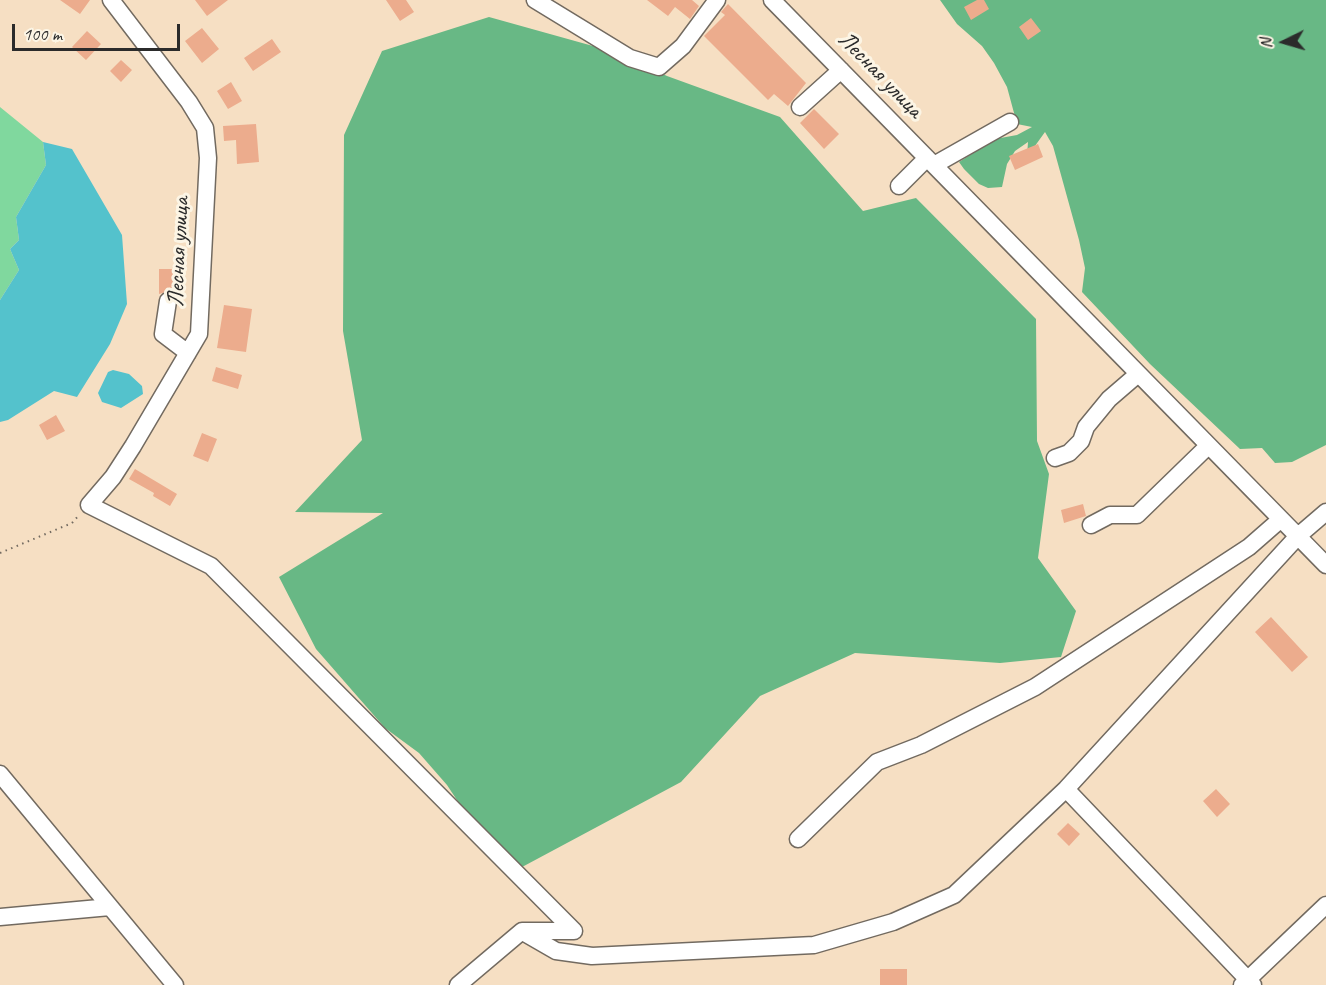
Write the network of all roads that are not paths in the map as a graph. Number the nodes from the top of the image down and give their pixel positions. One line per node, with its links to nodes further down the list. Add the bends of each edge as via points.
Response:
1 (111, 0): 11 (street, Лесная улица, via 205,128 208,158 199,334)
2 (535, 0): 3 (street, via 630,58 658,67 683,46)
3 (717, 0)
4 (772, 0): 5 (street, Лесная улица)
5 (841, 70): 6 (street); 8 (street, Лесная улица)
6 (800, 107)
7 (1010, 122): 8 (street)
8 (931, 162): 9 (street); 12 (street, Лесная улица)
9 (899, 186)
10 (168, 302): 11 (street, via 163,334)
11 (188, 353): 26 (street, Лесная улица, via 118,469 88,505 211,566 574,931)
12 (1138, 374): 13 (street, Лесная улица); 14 (street, via 1109,399 1086,427 1081,441 1069,453)
13 (1208, 446): 16 (street, Лесная улица); 17 (street, via 1137,515 1110,515)
14 (1055, 458)
15 (1326, 512): 18 (street)
16 (1281, 519): 18 (street, Лесная улица); 22 (street, via 1249,547 1035,687 921,745 877,762)
17 (1091, 525)
18 (1298, 536): 19 (street, Лесная улица); 21 (street)
19 (1326, 565)
20 (0, 774): 24 (street)
21 (1066, 789): 26 (street, via 954,895 893,922 814,945 592,956 556,951); 27 (street)
22 (798, 839)
23 (1326, 905): 27 (street)
24 (110, 906): 25 (street); 28 (street)
25 (0, 917)
26 (522, 932): 29 (street)
27 (1248, 983)
28 (175, 985)
29 (458, 985)

